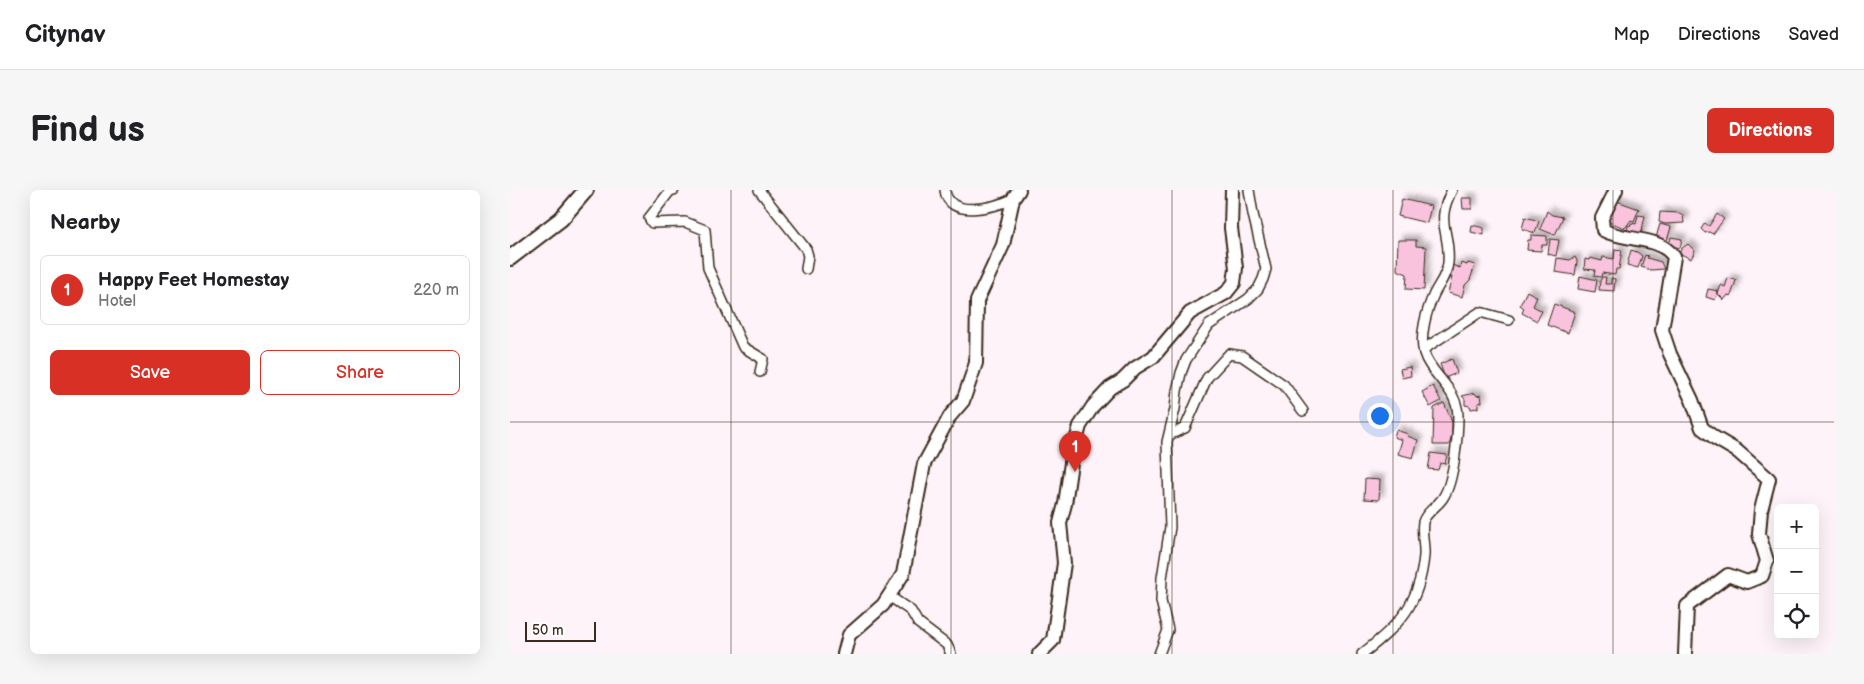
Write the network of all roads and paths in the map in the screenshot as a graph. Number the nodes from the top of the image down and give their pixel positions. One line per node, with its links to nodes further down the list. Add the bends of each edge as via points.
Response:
1 (586, 190): 10 (main road, via 561,219)
2 (674, 190): 14 (street, via 649,218 652,223 685,222 705,230 708,268 743,347 763,359)
3 (759, 190): 11 (street, via 806,249)
4 (945, 190): 9 (street, via 948,202 965,208 994,206)
5 (1232, 190): 18 (street, via 1230,228 1236,268 1234,284 1190,313 1153,357 1110,388 1080,426 1060,523 1064,564)
6 (1249, 190): 16 (street, via 1266,269 1263,279 1248,299 1209,326 1186,360)
7 (1452, 190): 13 (street, via 1442,216 1448,263 1425,318)
8 (1616, 190): 25 (street, via 1602,218 1603,230 1611,235 1668,248 1674,257 1662,330 1702,428 1737,451 1769,479 1759,534 1767,561 1762,576 1747,582 1728,575 1686,606)
9 (1016, 194): 17 (street, via 1003,245 977,301 976,363 963,400 950,416 924,464 903,574)
10 (510, 258)
11 (806, 269)
12 (1509, 320): 13 (street, via 1480,312)
13 (1424, 349): 24 (street, via 1453,398 1458,413 1450,482 1444,496 1425,516 1422,571 1414,600 1394,628)
14 (760, 372)
15 (1303, 410): 16 (street, via 1284,385 1242,356 1229,354 1207,378 1185,428)
16 (1169, 435): 23 (street, via 1170,527 1161,601 1168,630)
17 (889, 596): 19 (street, via 849,636); 20 (street, via 911,610 918,623 948,646)
18 (1053, 640): 21 (street); 22 (street)
19 (844, 654)
20 (951, 654)
21 (1039, 654)
22 (1050, 654)
23 (1159, 654)
24 (1362, 654)
25 (1685, 654)

